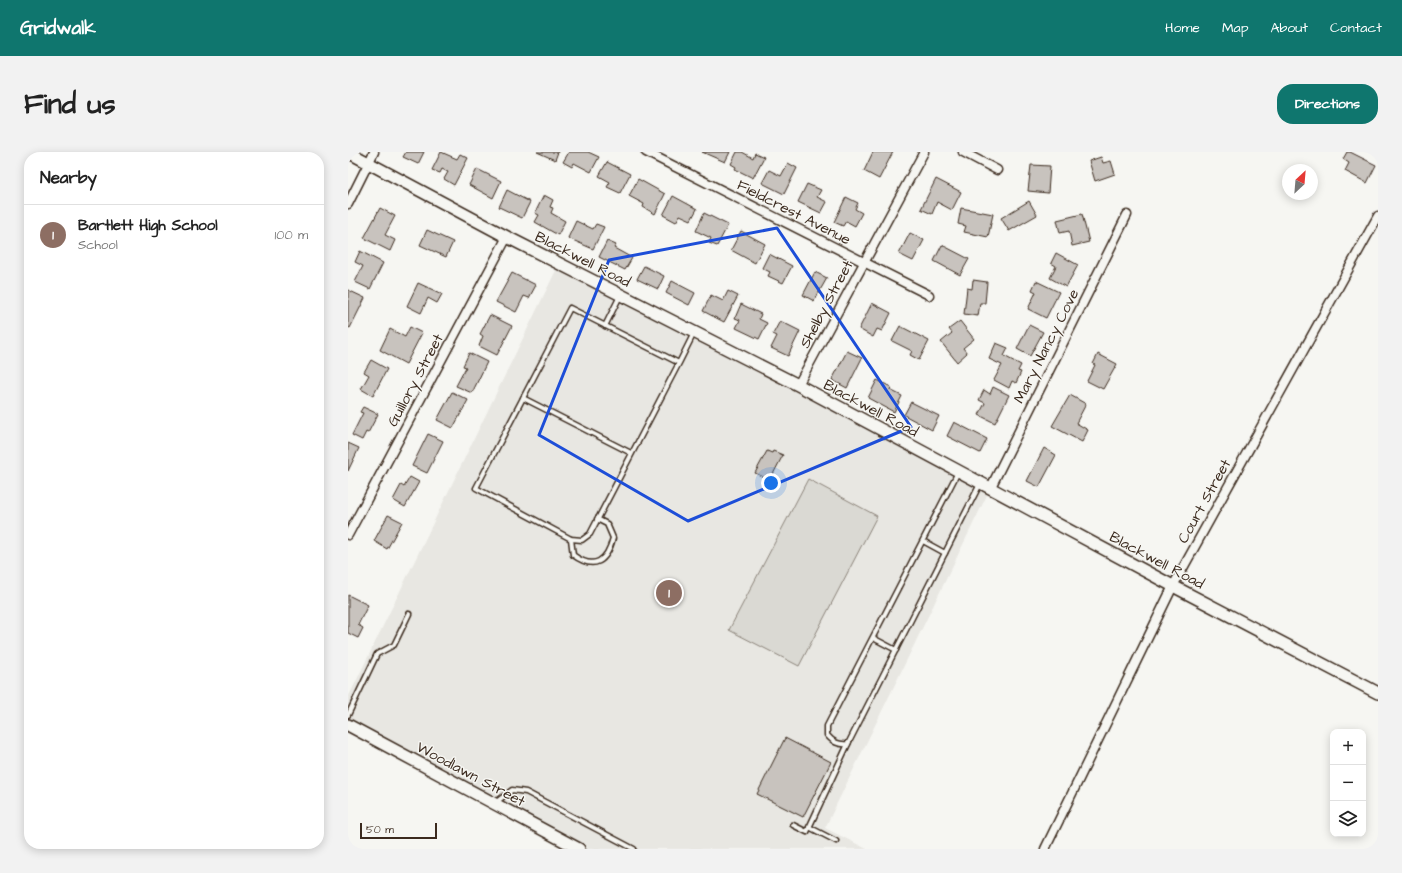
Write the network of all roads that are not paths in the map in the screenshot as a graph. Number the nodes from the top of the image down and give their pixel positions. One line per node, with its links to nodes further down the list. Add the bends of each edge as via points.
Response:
1 (348, 152): 6 (street, Blackwell Road)
2 (374, 152): 6 (street)
3 (646, 152): 12 (street, Fieldcrest Avenue)
4 (924, 152): 12 (street, Shelby Street)
5 (963, 152): 7 (street)
6 (368, 163): 8 (street); 11 (street, Blackwell Road)
7 (997, 170)
8 (348, 204)
9 (1127, 215): 23 (street, Mary Nancy Cove)
10 (1378, 216): 29 (street, Court Street)
11 (507, 237): 14 (street, Blackwell Road); 25 (street, Guillory Street)
12 (864, 263): 13 (street, Fieldcrest Avenue); 18 (street, Shelby Street)
13 (929, 295)
14 (621, 296): 15 (lane); 16 (street, Blackwell Road)
15 (605, 326): 17 (lane); 19 (lane, via 570,308)
16 (695, 333): 17 (lane); 18 (street, Blackwell Road)
17 (679, 363): 20 (lane)
18 (798, 386): 21 (street, Blackwell Road)
19 (523, 398): 20 (lane); 26 (lane, via 476,488)
20 (631, 453): 24 (lane)
21 (958, 472): 22 (street, Blackwell Road); 27 (lane)
22 (980, 484): 23 (street, Blackwell Road); 28 (lane)
23 (990, 489): 29 (street, Blackwell Road)
24 (597, 519): 26 (lane, via 590,534 582,540); 26 (lane, via 607,524 613,538 609,552 603,559 592,563 582,562 573,555)
25 (348, 535)
26 (571, 539)
27 (923, 541): 28 (lane); 31 (lane)
28 (945, 553): 32 (lane)
29 (1173, 586): 33 (street, Blackwell Road); 44 (street, Court Street)
30 (409, 614): 34 (lane, via 394,645 377,654)
31 (873, 638): 32 (lane); 36 (lane, via 827,726 827,735 832,741 840,745)
32 (896, 650): 36 (lane)
33 (1378, 693)
34 (348, 715)
35 (348, 725): 37 (street, Woodlawn Street)
36 (848, 744): 39 (lane)
37 (495, 803): 41 (street, Woodlawn Street); 43 (lane, via 512,790 526,792)
38 (793, 826): 39 (lane, via 806,832)
39 (809, 827): 40 (lane)
40 (836, 841)
41 (562, 845): 42 (street, Woodlawn Street)
42 (579, 849)
43 (634, 849)
44 (1045, 849)

